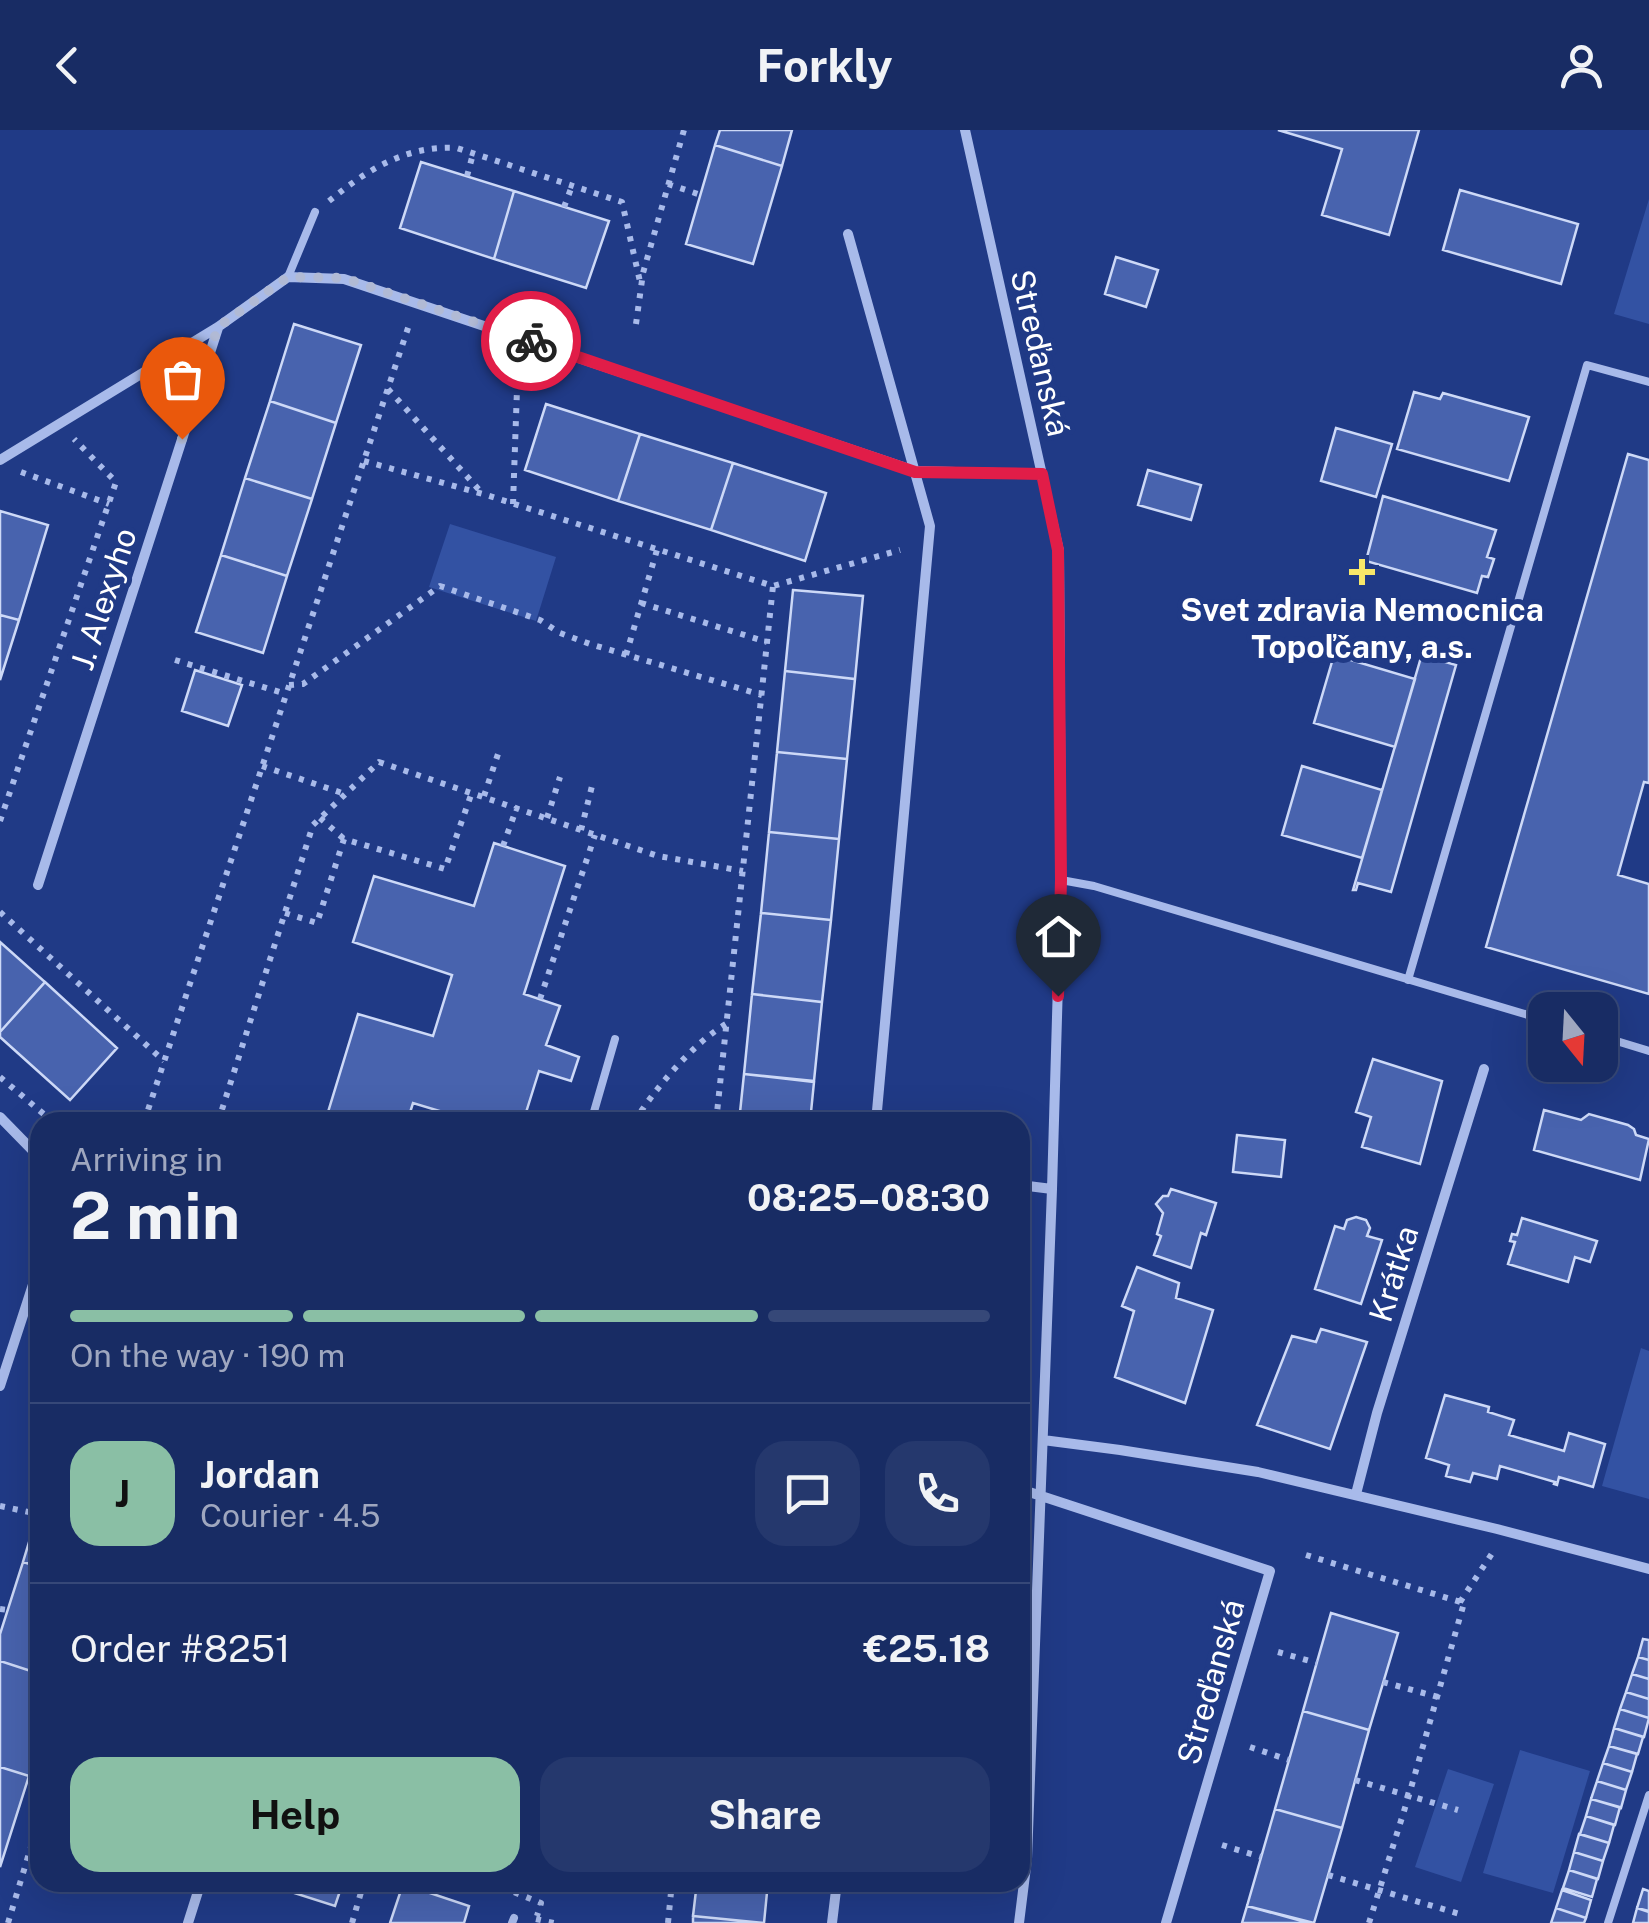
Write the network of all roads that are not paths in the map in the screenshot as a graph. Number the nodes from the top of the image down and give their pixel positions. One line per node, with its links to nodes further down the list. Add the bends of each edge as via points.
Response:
1 (965, 130): 9 (street, Streďanská)
2 (316, 212): 4 (lane)
3 (848, 234): 8 (street)
4 (288, 277): 5 (street); 8 (street, via 344,278)
5 (218, 327): 7 (street); 11 (street, J. Alexyho)
6 (1649, 382): 12 (lane, via 1587,364)
7 (0, 460)
8 (915, 472): 9 (street); 19 (street, via 930,526)
9 (1042, 474): 10 (street, Streďanská, via 1058,550)
10 (1061, 880): 12 (lane); 23 (street, Streďanská)
11 (38, 885)
12 (1408, 980): 13 (lane)
13 (1528, 1015)
14 (615, 1039): 18 (lane)
15 (1618, 1042): 16 (lane)
16 (1649, 1051)
17 (1484, 1070): 28 (street, Krátka)
18 (595, 1112)
19 (877, 1112)
20 (0, 1117): 21 (street)
21 (30, 1148)
22 (1030, 1186): 23 (street)
23 (1052, 1188): 26 (street, Streďanská)
24 (30, 1293): 25 (street)
25 (0, 1386)
26 (1043, 1440): 28 (street, via 1258,1472); 29 (street, Streďanská)
27 (1030, 1492): 29 (street)
28 (1356, 1494): 30 (street)
29 (1041, 1496): 31 (street, Streďanská); 39 (street, Streďanská, via 1270,1571)
30 (1649, 1569)
31 (1030, 1781)
32 (1649, 1794): 40 (lane)
33 (198, 1892): 36 (street)
34 (836, 1892): 37 (street)
35 (1023, 1892): 38 (street, Streďanská)
36 (188, 1923)
37 (832, 1923)
38 (1020, 1923)
39 (1166, 1923)
40 (1608, 1923)

